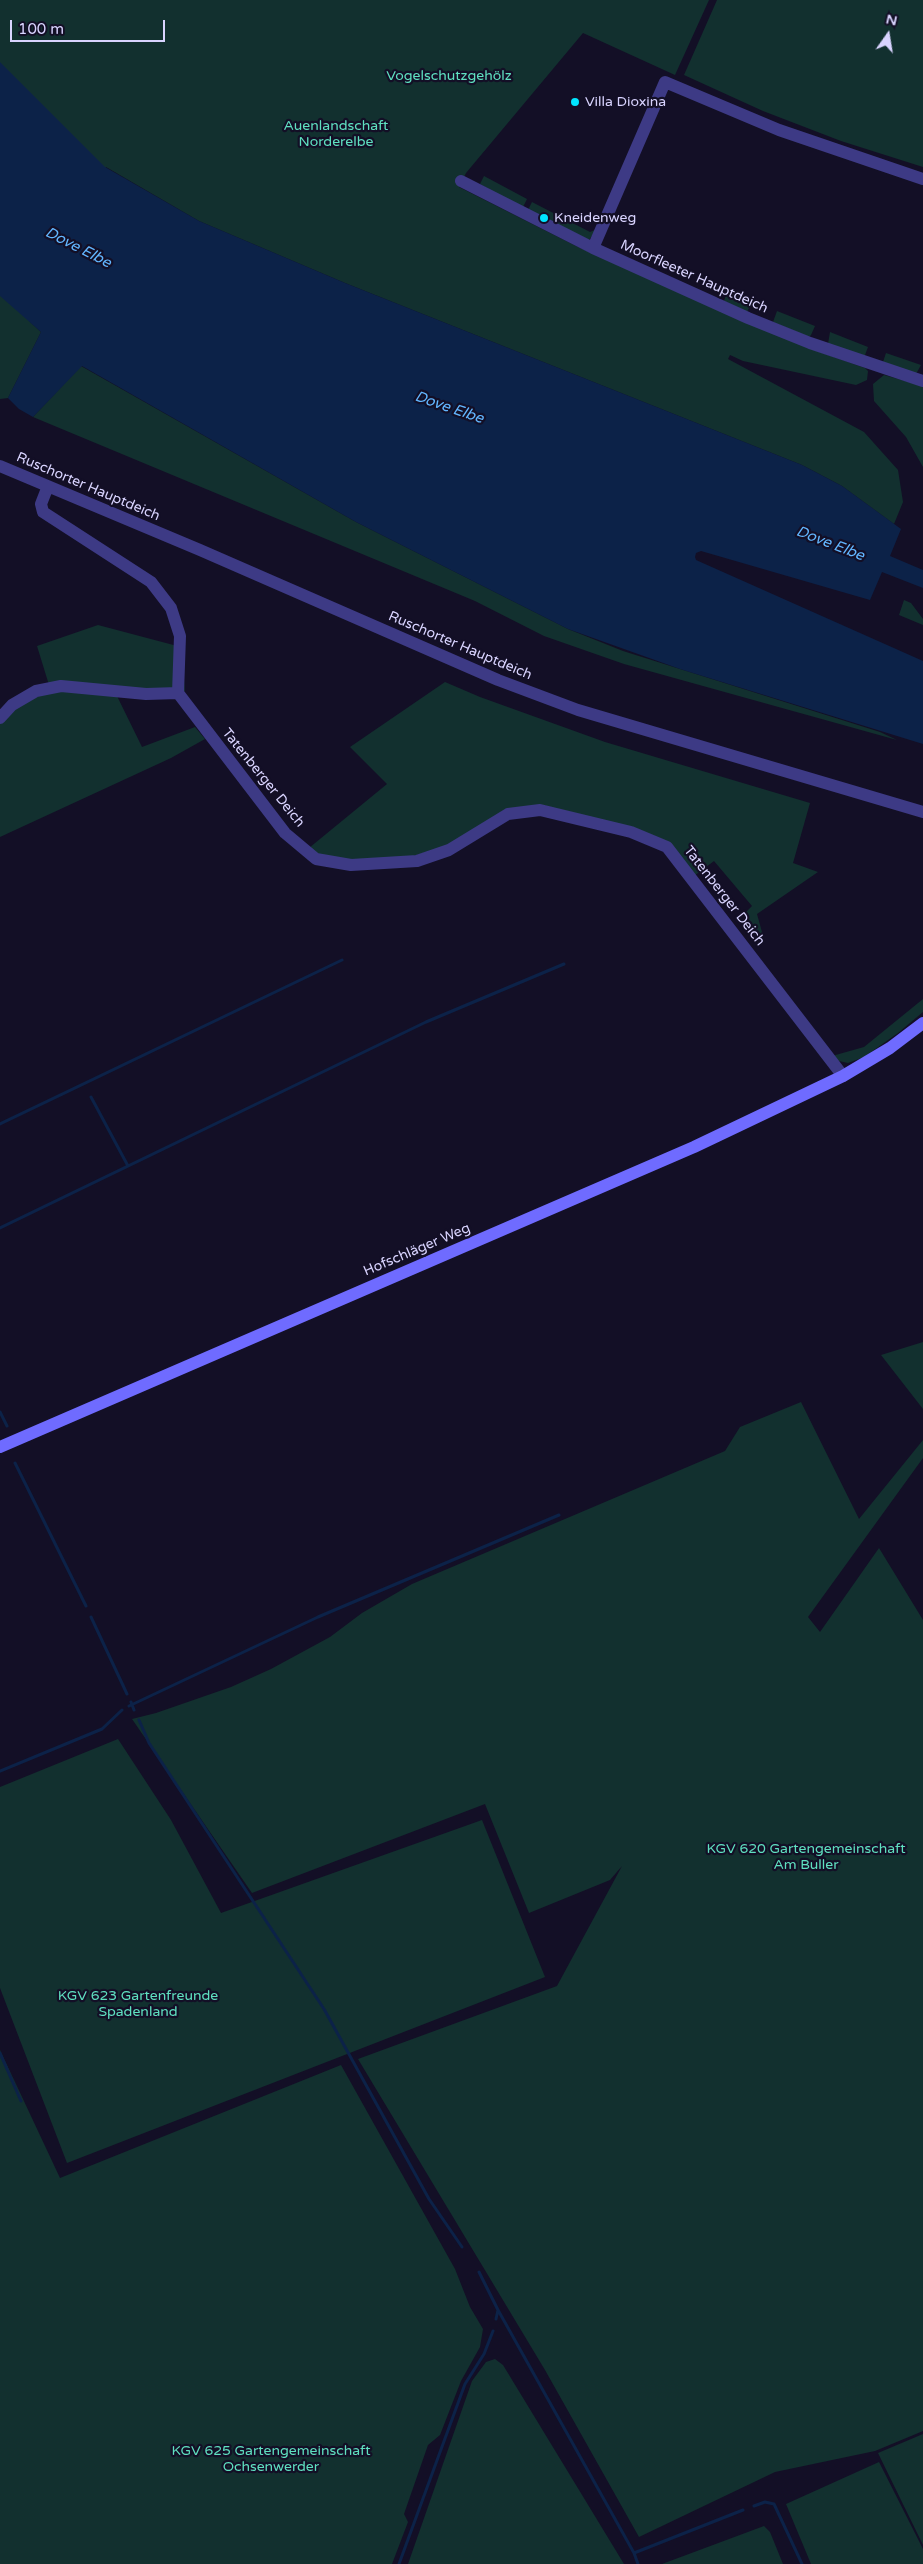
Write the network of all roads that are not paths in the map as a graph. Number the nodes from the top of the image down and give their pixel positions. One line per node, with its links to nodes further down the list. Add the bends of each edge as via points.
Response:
1 (923, 179): 3 (street, via 779,130 665,82)
2 (461, 182): 3 (street, Moorfleeter Hauptdeich)
3 (593, 248): 4 (street, Moorfleeter Hauptdeich, via 810,343)
4 (923, 381)
5 (0, 466): 6 (street, Ruschorter Hauptdeich)
6 (48, 486): 7 (street, via 41,504 43,512 151,582 171,608 180,636); 9 (street, Ruschorter Hauptdeich, via 498,680 578,710)
7 (178, 693): 8 (street, via 146,694 61,686 36,691 12,705); 12 (street, Tatenberger Deich, via 285,833 316,859 351,864 417,861 449,850 508,814 540,810 631,832 667,847)
8 (0, 718)
9 (923, 812)
10 (923, 1023): 11 (street, Hofschläger Weg)
11 (917, 1031): 12 (street, Hofschläger Weg)
12 (843, 1076): 13 (street, Hofschläger Weg, via 694,1147)
13 (0, 1447)

